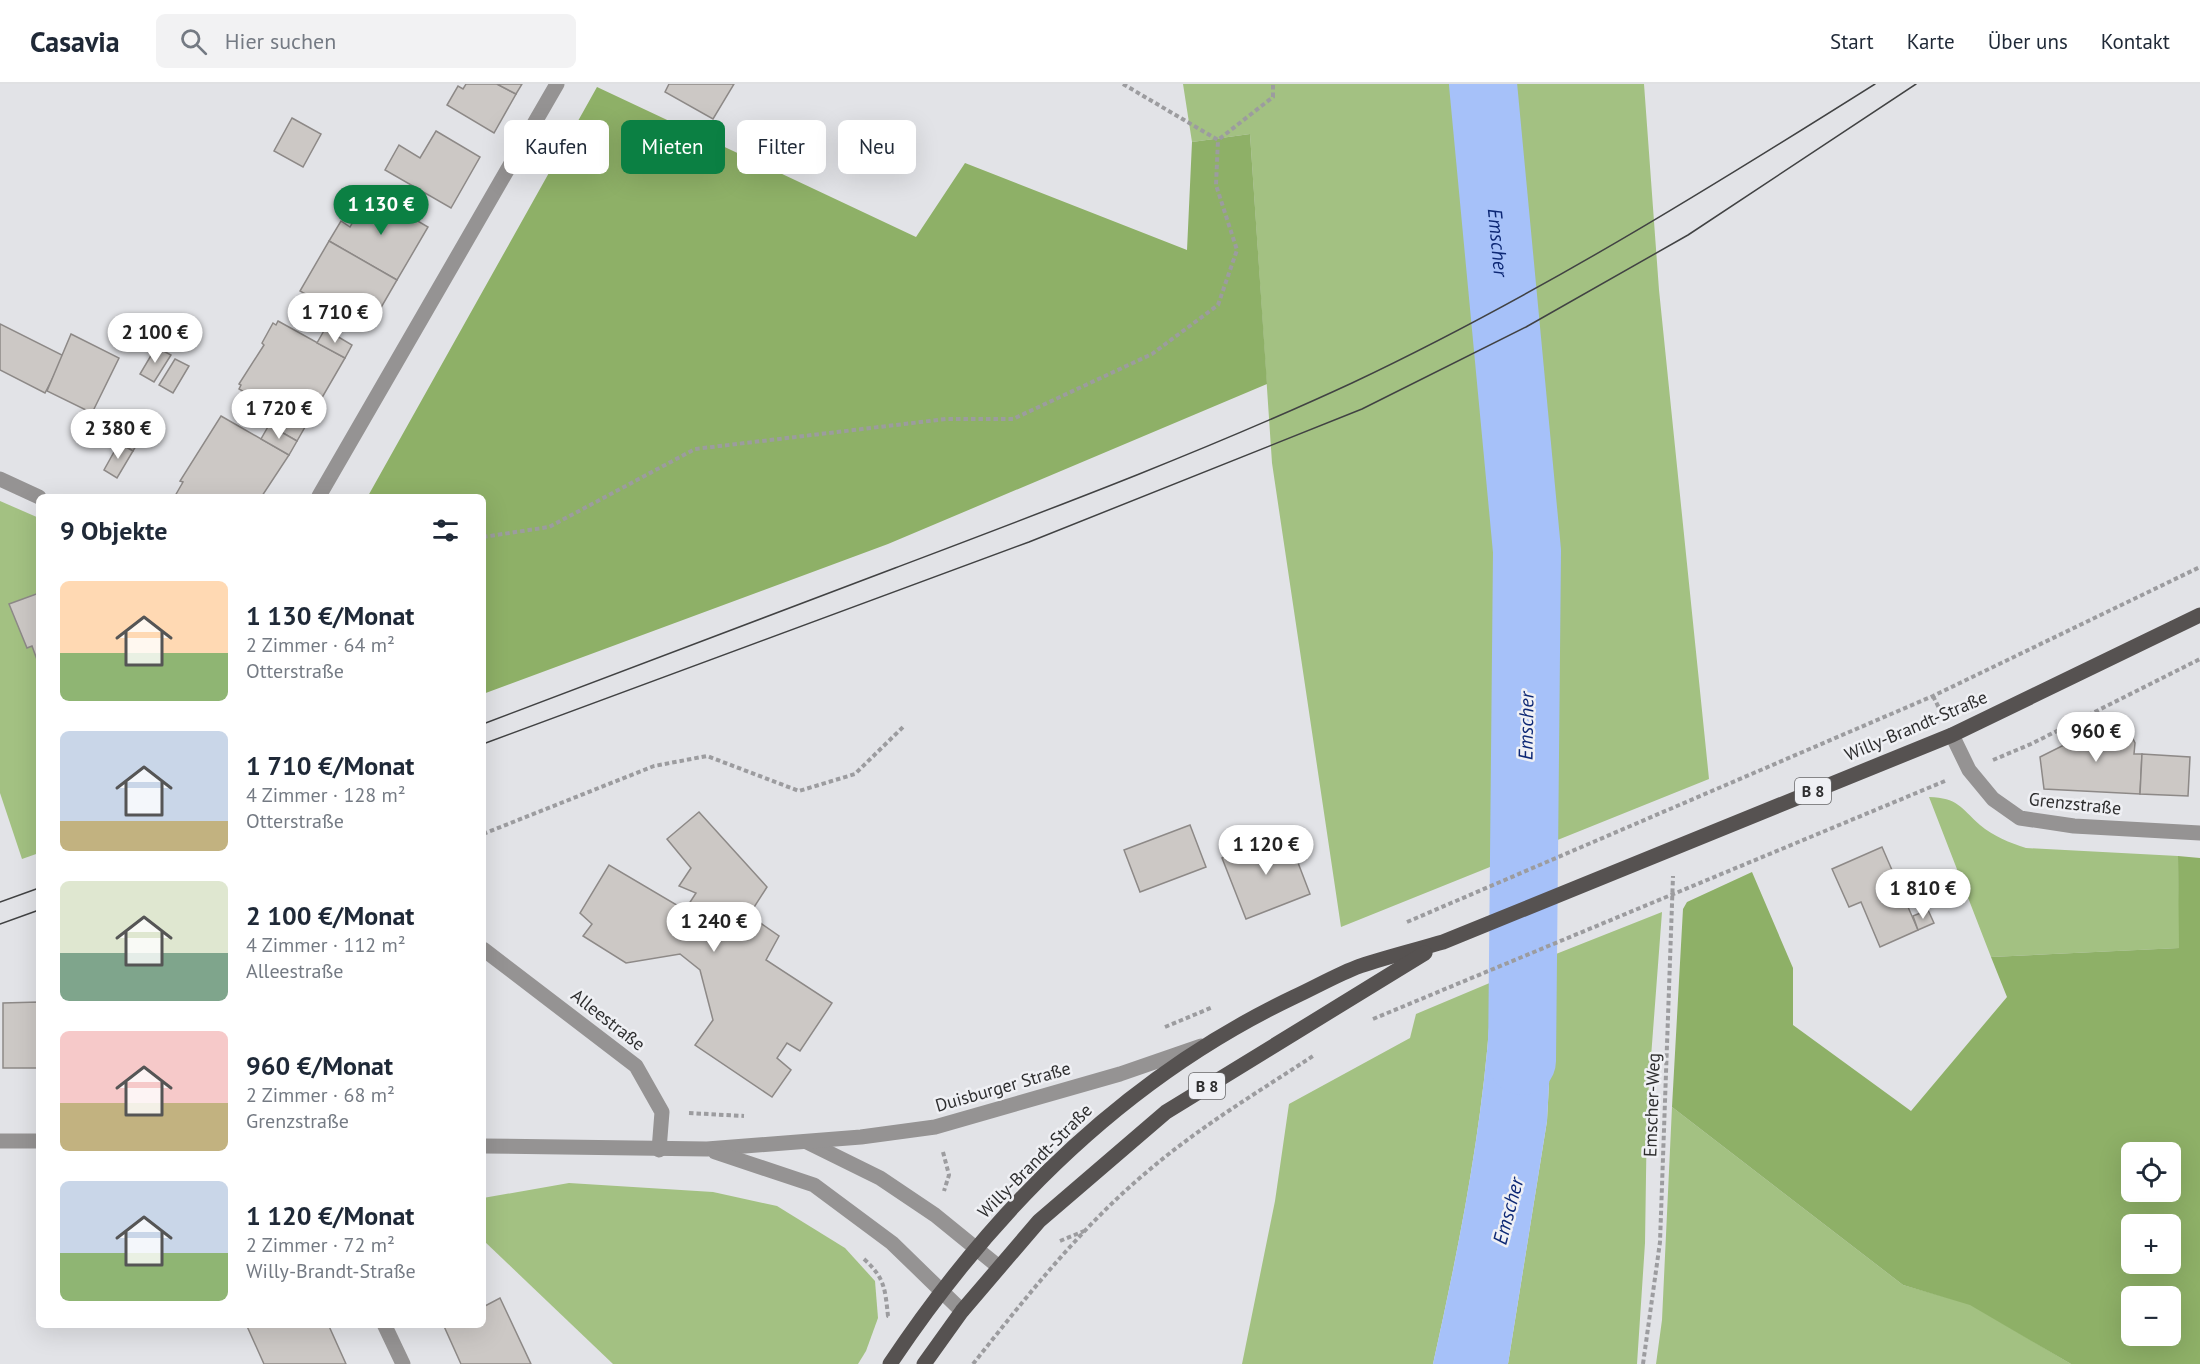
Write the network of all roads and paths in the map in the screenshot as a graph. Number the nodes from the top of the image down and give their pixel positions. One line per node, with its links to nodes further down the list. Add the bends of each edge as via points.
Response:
1 (557, 84): 6 (street)
2 (1123, 84): 4 (path)
3 (1273, 84): 4 (path, via 1273,97)
4 (1218, 140): 8 (path, via 1216,185 1236,250 1218,305 1152,354 1013,419 946,419 695,449 549,527)
5 (0, 479): 7 (street)
6 (320, 494)
7 (36, 496)
8 (486, 537)
9 (2200, 567): 19 (path, via 1933,696)
10 (2200, 615): 13 (main road, Willy-Brandt-Straße / B 8)
11 (2200, 659): 14 (path)
12 (904, 726): 16 (path, via 855,774 799,791 707,756 654,766)
13 (1952, 735): 14 (street, Grenzstraße); 17 (main road, Willy-Brandt-Straße / B 8)
14 (1969, 771): 15 (street, Grenzstraße, via 1993,800 2020,818 2074,826); 18 (path)
15 (2200, 832)
16 (486, 833)
17 (1674, 846): 18 (path, Emscher-Weg); 20 (main road, Willy-Brandt-Straße / B 8)
18 (1672, 895): 23 (path); 44 (path, Emscher-Weg, via 1660,1242)
19 (1398, 926)
20 (1443, 942): 25 (main road, Willy-Brandt-Straße / B 8, via 1358,967); 35 (main road, Willy-Brandt-Straße / B 8, via 1166,1112 1039,1221)
21 (486, 951): 32 (street, Alleestraße, via 636,1066 662,1112)
22 (1214, 1006): 24 (path)
23 (1368, 1022)
24 (1160, 1029)
25 (1203, 1045): 29 (street, Duisburger Straße, via 1120,1074 935,1127); 33 (main road, Willy-Brandt-Straße / B 8, via 1144,1086 1082,1137)
26 (1319, 1053): 43 (path, via 1148,1170 1087,1229)
27 (0, 1141): 28 (street)
28 (36, 1142)
29 (807, 1142): 31 (street, Duisburger Straße); 33 (street, via 880,1178)
30 (486, 1146): 32 (street, Duisburger Straße)
31 (707, 1149): 32 (street, Duisburger Straße); 37 (street, Duisburger Straße, via 814,1185 892,1243)
32 (659, 1150)
33 (976, 1249): 35 (street); 37 (main road, Willy-Brandt-Straße / B 8)
34 (862, 1257): 36 (path)
35 (999, 1267): 38 (main road, Willy-Brandt-Straße / B 8)
36 (880, 1273)
37 (939, 1292): 38 (street, Duisburger Straße); 41 (main road, Willy-Brandt-Straße / B 8)
38 (962, 1311): 42 (main road, Willy-Brandt-Straße / B 8)
39 (386, 1328): 40 (street)
40 (403, 1364)
41 (890, 1364)
42 (924, 1364)
43 (973, 1364)
44 (1643, 1364)

